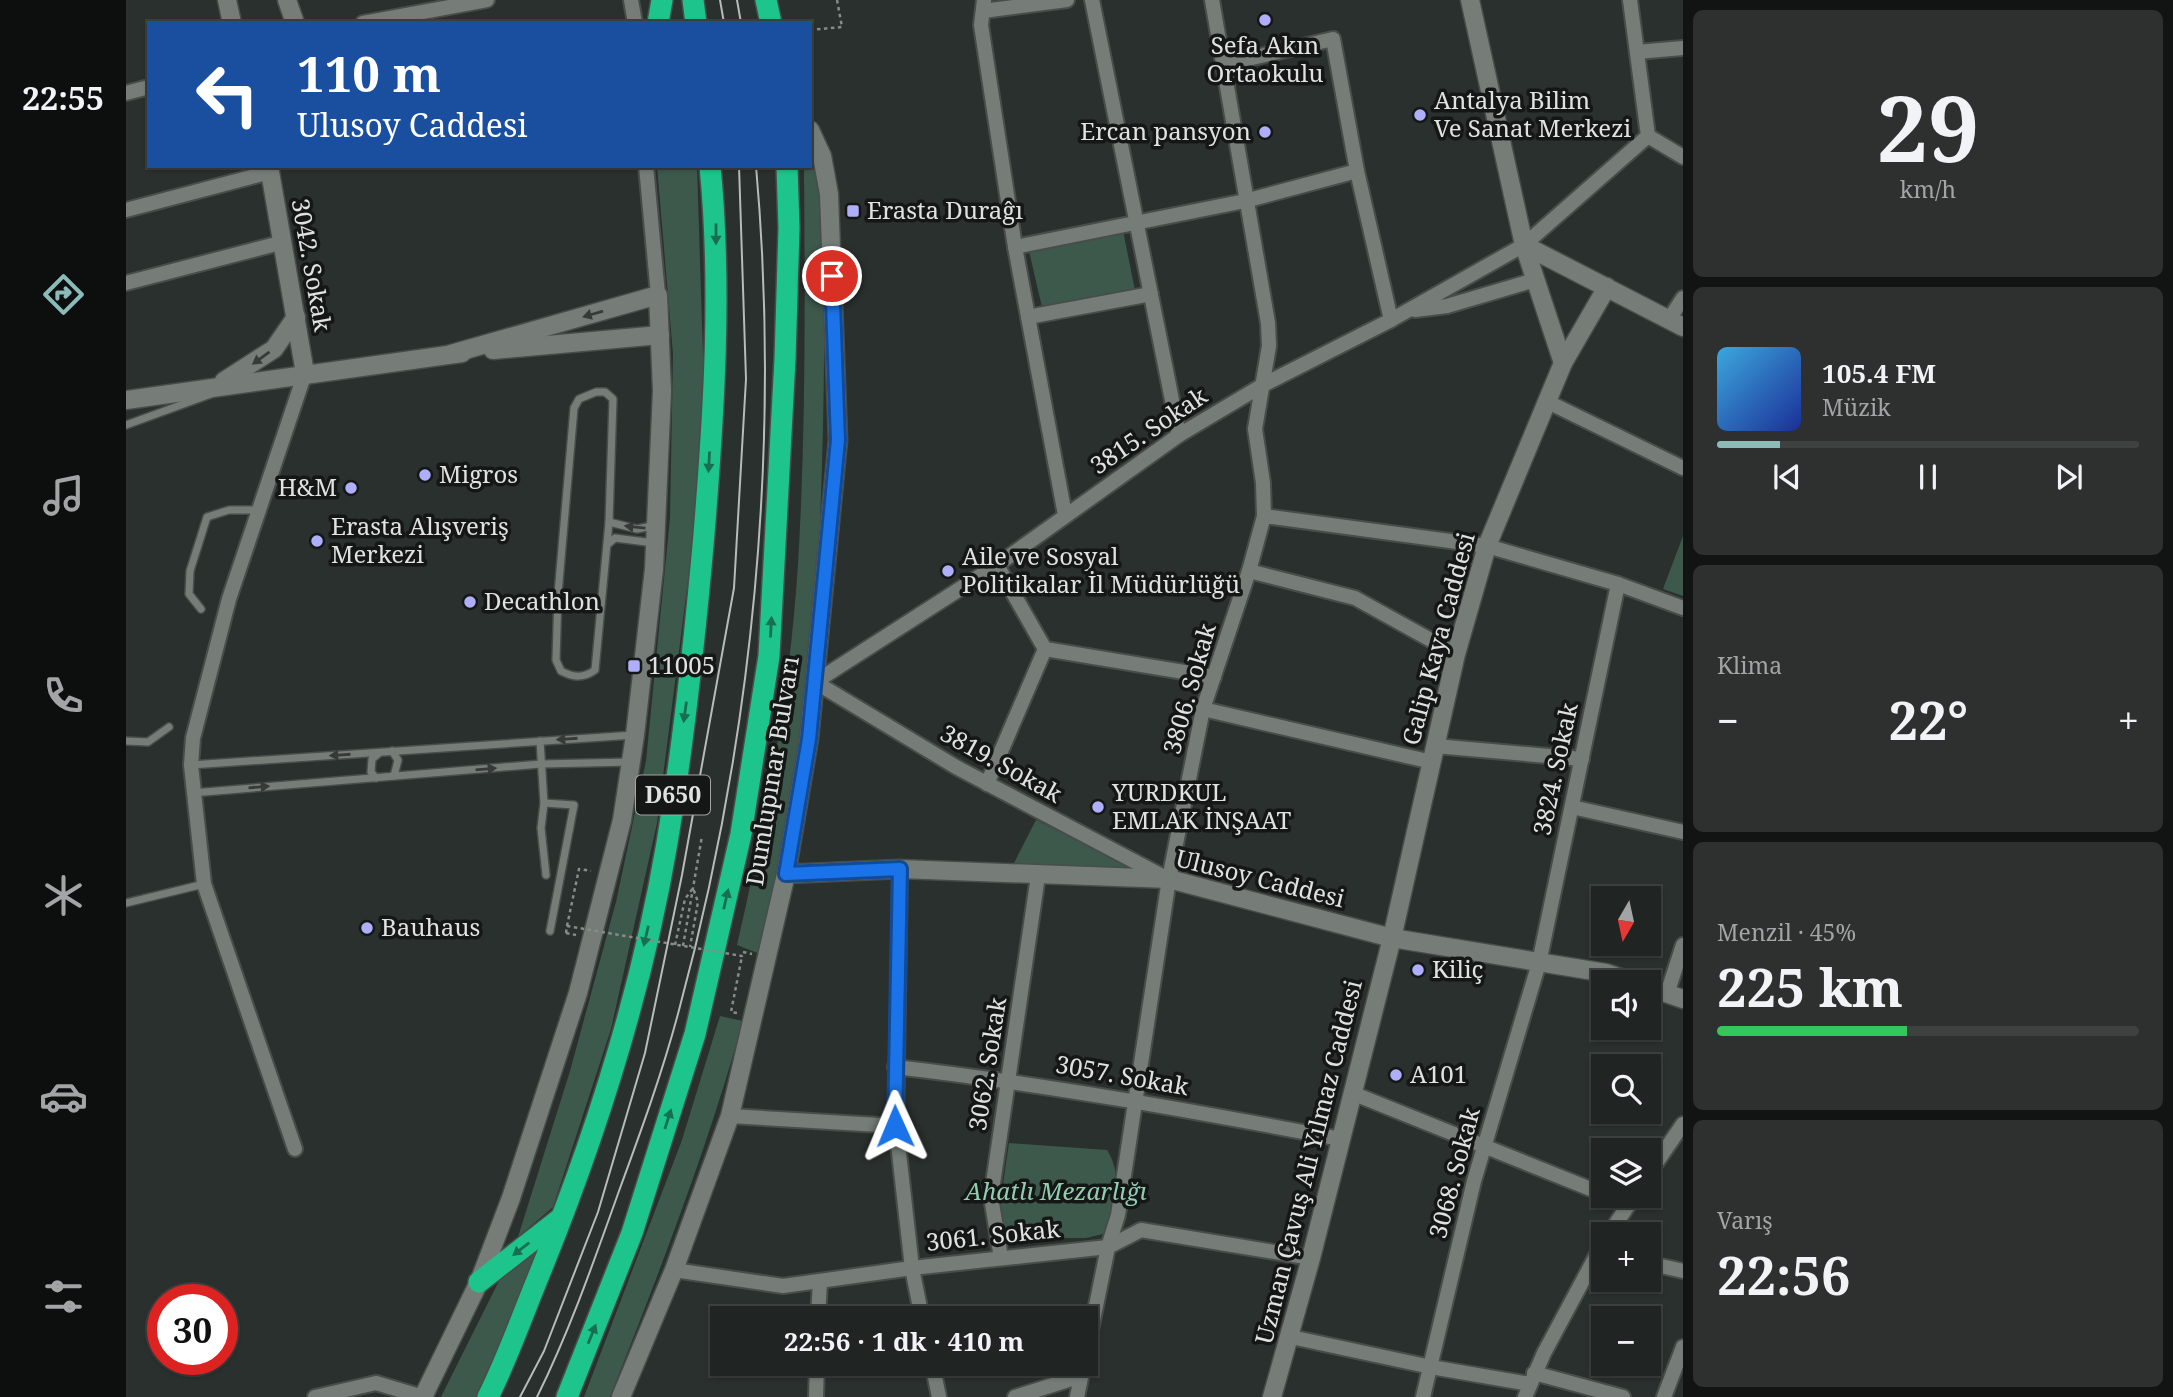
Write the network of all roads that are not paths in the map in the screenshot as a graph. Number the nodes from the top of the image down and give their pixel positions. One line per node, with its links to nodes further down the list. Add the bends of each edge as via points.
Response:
1 (227, 0): 14 (street)
2 (287, 0): 15 (street)
3 (487, 0): 16 (street)
4 (631, 0): 17 (street)
5 (662, 0): 18 (highway)
6 (693, 0): 19 (highway)
7 (766, 0): 20 (highway)
8 (1067, 0): 13 (street)
9 (1092, 0): 36 (street)
10 (1212, 0): 23 (street, 3806. Sokak)
11 (1469, 0): 38 (street)
12 (1630, 0): 22 (street)
13 (983, 5): 39 (street, via 981,25)
14 (232, 21)
15 (294, 21)
16 (374, 21)
17 (635, 21)
18 (658, 21)
19 (696, 21)
20 (771, 21)
21 (1683, 48): 22 (street)
22 (1637, 52): 27 (street)
23 (1222, 65): 33 (street, via 1333,39); 34 (street, 3806. Sokak)
24 (147, 88): 25 (street)
25 (126, 93)
26 (812, 134): 78 (street, Dumlupınar Bulvarı, via 822,156 829,194 838,440)
27 (1648, 136): 28 (street); 38 (street, 3815. Sokak)
28 (1683, 157)
29 (646, 168): 44 (street)
30 (710, 168): 123 (highway, D650, one-way to 123, via 716,225 715,356 694,653 666,845 627,1019)
31 (787, 168): 148 (highway, Dumlupınar Bulvarı / D650, one-way to 31, via 632,1233 695,1034 741,834 769,656 785,359)
32 (269, 169): 35 (street); 37 (street, 3042. Sokak)
33 (1357, 171): 34 (street); 49 (street)
34 (1245, 201): 36 (street); 56 (street, 3806. Sokak, via 1268,323)
35 (126, 210)
36 (1136, 222): 39 (street); 43 (street)
37 (284, 243): 41 (street); 47 (street, 3042. Sokak)
38 (1524, 245): 40 (street); 42 (street); 46 (street, 3815. Sokak)
39 (1015, 247): 48 (street)
40 (1535, 280): 46 (street, via 1447,306); 53 (street)
41 (126, 283)
42 (1607, 287): 50 (street); 53 (street, Galip Kaya Caddesi)
43 (1151, 294): 48 (street); 60 (street)
44 (658, 295): 51 (street); 52 (street, one-way to 52)
45 (1683, 298): 50 (street)
46 (1406, 311): 49 (street, 3815. Sokak)
47 (296, 317): 54 (street, 3042. Sokak); 55 (street, one-way to 55, via 274,349)
48 (1028, 317): 63 (street)
49 (1391, 320): 56 (street, 3815. Sokak)
50 (1676, 322)
51 (660, 335): 52 (street); 65 (street)
52 (451, 354): 54 (street)
53 (1563, 363): 58 (street, Galip Kaya Caddesi)
54 (305, 373): 55 (street); 62 (street)
55 (223, 385): 57 (street); 59 (lane, via 202,398)
56 (1263, 385): 60 (street, 3815. Sokak); 64 (street, 3806. Sokak, via 1255,429)
57 (126, 400)
58 (1546, 401): 61 (street); 69 (street, Galip Kaya Caddesi)
59 (126, 425)
60 (1179, 435): 63 (street, 3815. Sokak)
61 (1683, 468)
62 (259, 510): 74 (lane, via 229,510 208,517 190,571 189,594); 90 (street, via 229,599 193,738)
63 (1065, 515): 70 (street, 3815. Sokak)
64 (1264, 516): 69 (street); 71 (street, 3806. Sokak)
65 (657, 519): 66 (lane, one-way to 66, via 651,527 637,529); 67 (street)
66 (609, 522): 68 (lane); 68 (lane, via 613,399 596,391 579,399 574,408 556,660 568,675 586,677 595,670)
67 (655, 543): 68 (lane, via 615,538); 81 (street)
68 (608, 544)
69 (1487, 546): 72 (street); 76 (street, Galip Kaya Caddesi)
70 (997, 565): 75 (street); 78 (street, 3815. Sokak)
71 (1249, 571): 76 (street, via 1355,598); 77 (street, 3806. Sokak)
72 (1618, 584): 73 (street); 87 (street, 3824. Sokak)
73 (1683, 608)
74 (201, 609)
75 (1045, 649): 77 (street); 93 (street)
76 (1456, 654): 86 (street, Galip Kaya Caddesi)
77 (1214, 677): 79 (street, 3806. Sokak)
78 (815, 682): 93 (street, 3819. Sokak); 99 (street, Dumlupınar Bulvarı)
79 (1203, 709): 86 (street); 102 (street, 3806. Sokak)
80 (169, 727): 82 (lane, via 148,742)
81 (635, 735): 83 (lane, one-way to 83); 88 (street)
82 (126, 741)
83 (540, 741): 84 (lane); 89 (lane)
84 (392, 751): 85 (lane); 91 (lane, via 398,760)
85 (379, 752): 90 (lane, one-way to 90); 92 (lane, via 372,759 371,772)
86 (1433, 754): 87 (street); 106 (street, Galip Kaya Caddesi)
87 (1582, 759): 96 (street, 3824. Sokak)
88 (631, 762): 89 (lane); 133 (street, via 622,820 578,993)
89 (541, 764): 91 (lane, one-way to 89); 95 (lane)
90 (191, 765): 94 (street)
91 (394, 776): 92 (lane)
92 (376, 778): 94 (lane, one-way to 92)
93 (987, 784): 102 (street, 3819. Sokak)
94 (191, 793): 103 (street)
95 (544, 803): 100 (lane, via 541,828); 105 (lane, via 574,805)
96 (1572, 807): 97 (street); 108 (street, 3824. Sokak)
97 (1683, 832)
98 (900, 869): 99 (street, Ulusoy Caddesi); 101 (street, Ulusoy Caddesi); 111 (street)
99 (786, 874): 115 (street, Dumlupınar Bulvarı)
100 (546, 875)
101 (1038, 876): 102 (street, Ulusoy Caddesi); 112 (street, 3062. Sokak)
102 (1169, 879): 106 (street, Ulusoy Caddesi); 114 (street, 3806. Sokak)
103 (204, 884): 104 (lane); 120 (street)
104 (126, 903)
105 (550, 931)
106 (1392, 938): 108 (street, Ulusoy Caddesi); 113 (street, Uzman Çavuş Ali Yılmaz Caddesi)
107 (1683, 945): 110 (street)
108 (1539, 963): 109 (street, Ulusoy Caddesi); 119 (street, 3068. Sokak)
109 (1591, 971)
110 (1675, 996)
111 (895, 1067): 112 (street, 3057. Sokak); 117 (street)
112 (1010, 1080): 114 (street, 3057. Sokak); 125 (street, 3062. Sokak, via 991,1197)
113 (1352, 1093): 118 (street, Uzman Çavuş Ali Yılmaz Caddesi); 119 (street)
114 (1135, 1100): 118 (street, 3057. Sokak); 124 (street, 3806. Sokak, via 1118,1215)
115 (730, 1116): 117 (street); 130 (street, Dumlupınar Bulvarı)
116 (1683, 1124): 121 (street)
117 (895, 1126): 128 (street)
118 (1341, 1139): 126 (street, Uzman Çavuş Ali Yılmaz Caddesi)
119 (1485, 1145): 122 (street); 139 (street, 3068. Sokak)
120 (295, 1149)
121 (1661, 1156)
122 (1591, 1190)
123 (563, 1216): 133 (highway, one-way to 133); 147 (highway, D650)
124 (1108, 1247): 125 (street, 3061. Sokak); 126 (street, 3061. Sokak, via 1141,1230); 136 (street, 3806. Sokak)
125 (1001, 1258): 128 (street, 3061. Sokak)
126 (1311, 1258): 137 (street, Uzman Çavuş Ali Yılmaz Caddesi)
127 (1661, 1266): 131 (street)
128 (912, 1268): 132 (street, 3061. Sokak); 135 (street)
129 (1591, 1269): 144 (street)
130 (674, 1270): 132 (street, 3061. Sokak, via 783,1286); 149 (street, Dumlupınar Bulvarı)
131 (1683, 1271)
132 (820, 1281): 134 (street)
133 (479, 1282): 146 (street)
134 (819, 1306)
135 (920, 1306)
136 (1096, 1306)
137 (1291, 1336): 139 (street); 154 (street, Uzman Çavuş Ali Yılmaz Caddesi)
138 (1683, 1347): 157 (street)
139 (1431, 1367): 144 (street); 155 (street, 3068. Sokak)
140 (817, 1376): 150 (street)
141 (935, 1376): 151 (street)
142 (1066, 1376): 152 (street)
143 (1082, 1376): 153 (street)
144 (1530, 1385): 156 (street)
145 (315, 1397): 146 (street, via 376,1383)
146 (423, 1397)
147 (488, 1397)
148 (567, 1397)
149 (621, 1397)
150 (816, 1397)
151 (939, 1397)
152 (1015, 1397)
153 (1077, 1397)
154 (1272, 1397)
155 (1423, 1397)
156 (1623, 1397)
157 (1664, 1397)

